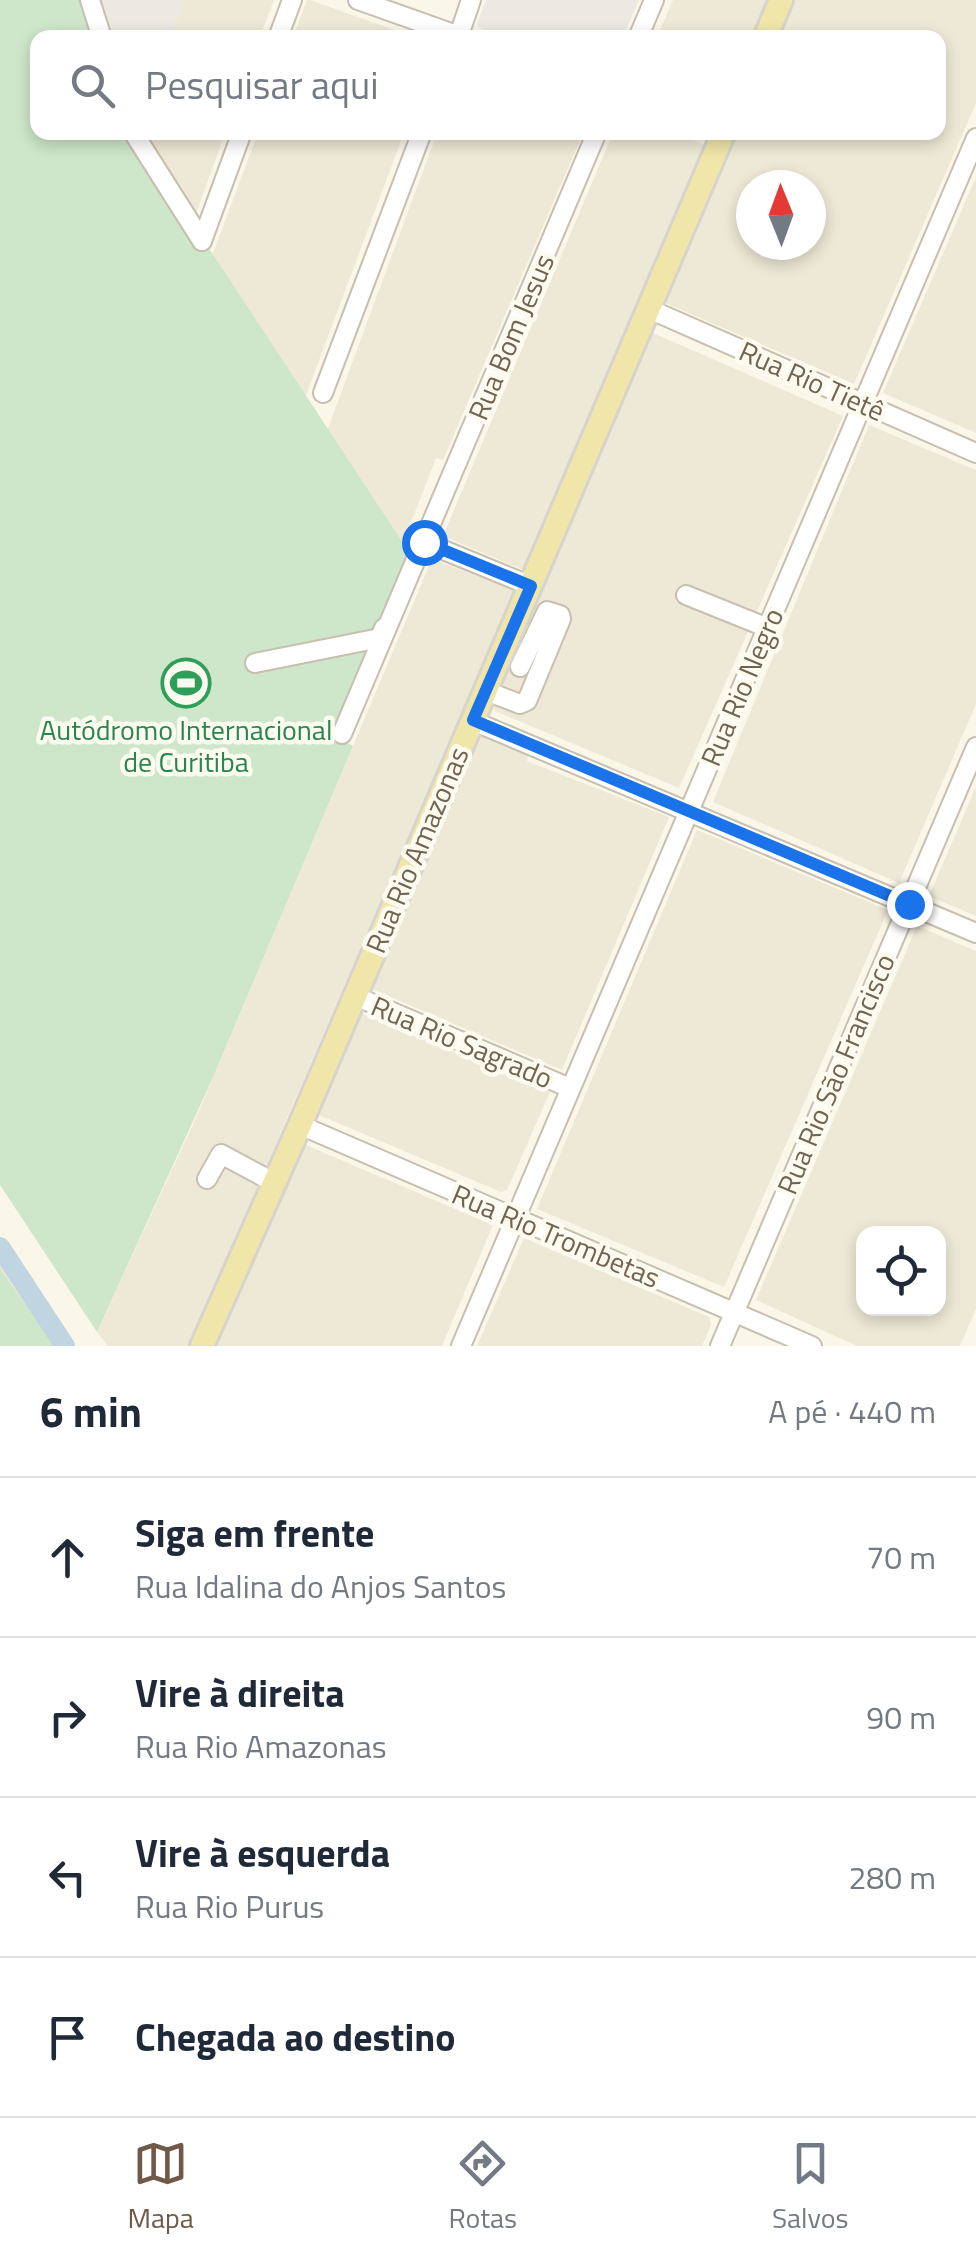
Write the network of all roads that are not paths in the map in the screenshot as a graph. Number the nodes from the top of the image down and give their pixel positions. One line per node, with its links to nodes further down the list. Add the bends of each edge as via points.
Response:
1 (90, 0): 7 (street)
2 (292, 0): 8 (street)
3 (358, 0): 9 (street)
4 (471, 0): 10 (street)
5 (654, 0): 11 (street)
6 (780, 0): 12 (main road)
7 (99, 30)
8 (281, 30)
9 (441, 30)
10 (462, 30)
11 (641, 30)
12 (767, 30)
13 (976, 138): 21 (street, Rua Rio Negro)
14 (138, 140): 15 (street, via 202,241)
15 (239, 140)
16 (419, 140): 20 (street)
17 (594, 140): 23 (street, Rua Bom Jesus)
18 (718, 140): 19 (main road, Rua Rio Amazonas)
19 (649, 309): 21 (street, Rua Rio Tietê); 24 (main road, Rua Rio Amazonas)
20 (323, 394)
21 (863, 404): 22 (street, Rua Rio Tietê); 26 (street, Rua Rio Negro)
22 (976, 452)
23 (424, 542): 24 (street); 27 (street, via 380,638); 31 (street)
24 (531, 586): 29 (main road, Rua Rio Amazonas)
25 (686, 595): 26 (street)
26 (768, 628): 33 (street, Rua Rio Negro)
27 (255, 663)
28 (520, 667): 29 (street, via 547,611 560,614 527,702)
29 (486, 690): 30 (main road, Rua Rio Amazonas)
30 (473, 720): 33 (street); 36 (main road, Rua Rio Amazonas)
31 (342, 734)
32 (976, 747): 34 (street, Rua Rio São Francisco)
33 (689, 809): 34 (street); 37 (street, Rua Rio Negro)
34 (909, 904): 35 (street); 42 (street, Rua Rio São Francisco)
35 (976, 933)
36 (355, 996): 37 (street, Rua Rio Sagrado); 38 (main road, Rua Rio Amazonas)
37 (570, 1088): 41 (street, Rua Rio Negro)
38 (300, 1125): 40 (main road, Rua Rio Amazonas); 41 (street, Rua Rio Trombetas)
39 (208, 1179): 40 (street, via 221,1154)
40 (275, 1183): 43 (main road, Rua Rio Amazonas)
41 (514, 1219): 42 (street, Rua Rio Trombetas); 44 (street, Rua Rio Negro)
42 (734, 1312): 45 (street, Rua Rio São Francisco); 46 (street, Rua Rio Trombetas)
43 (202, 1346)
44 (460, 1346)
45 (720, 1346)
46 (812, 1346)

